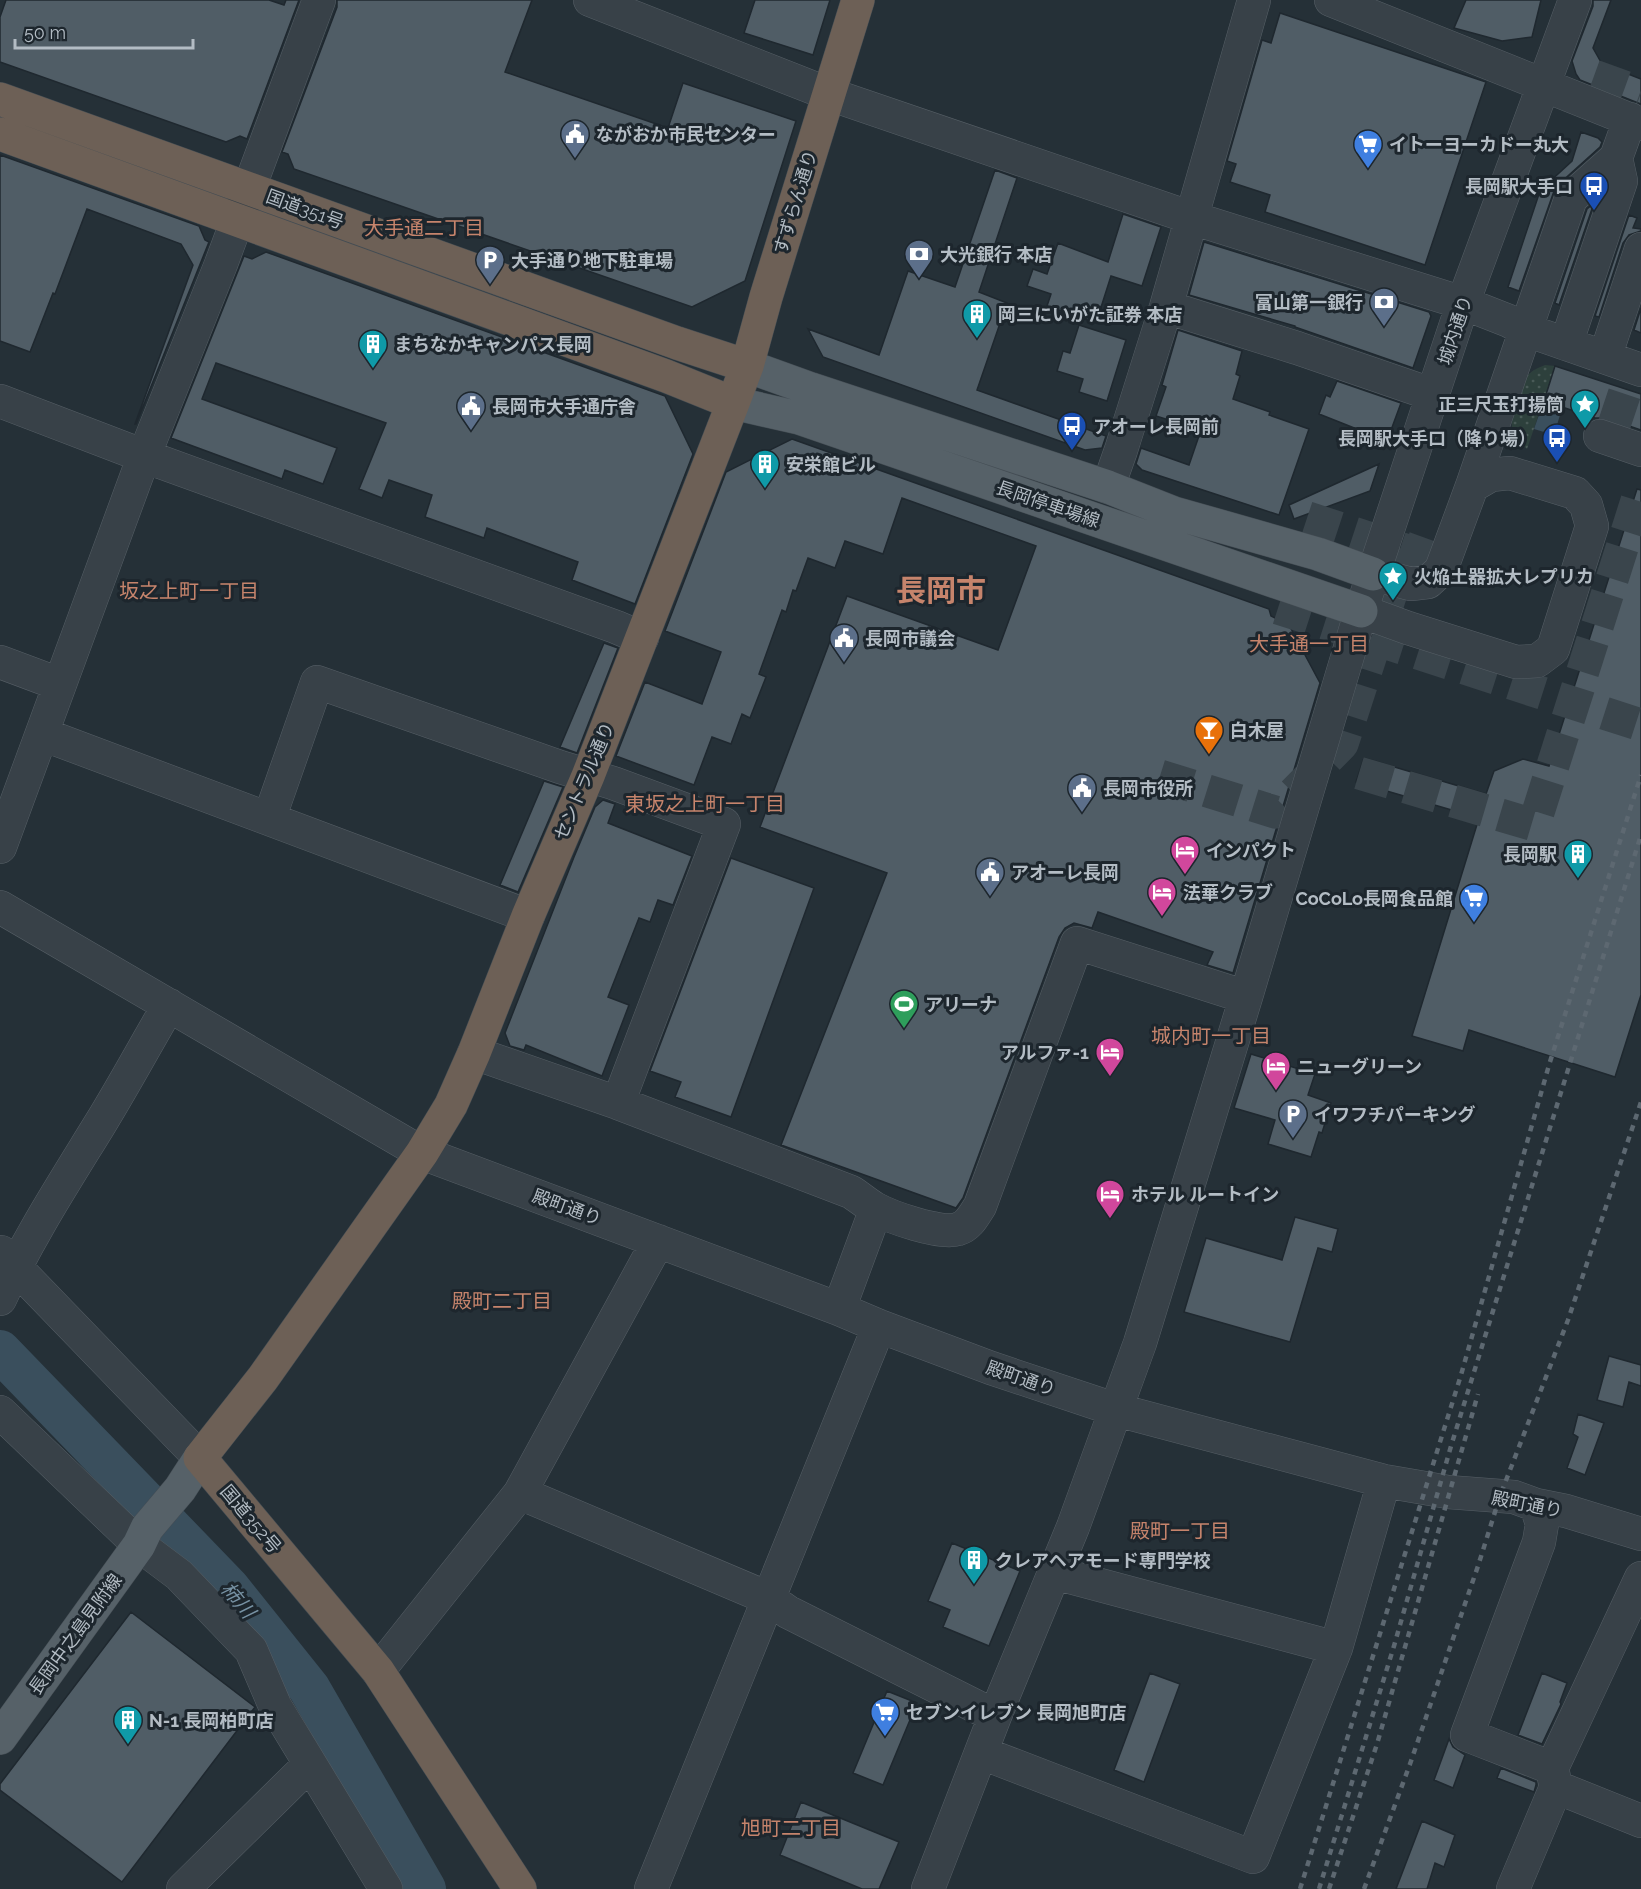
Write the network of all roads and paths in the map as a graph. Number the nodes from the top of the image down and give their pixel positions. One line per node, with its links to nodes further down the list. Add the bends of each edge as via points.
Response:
1 (319, 0): 13 (street)
2 (590, 0): 8 (street)
3 (858, 0): 8 (highway, すずらん通り)
4 (1254, 0): 14 (street)
5 (1331, 0): 7 (street)
6 (1575, 0): 7 (street, 城内通り)
7 (1544, 86): 10 (street); 17 (street, 城内通り)
8 (829, 94): 14 (street); 22 (highway, すずらん通り)
9 (0, 99): 13 (highway, 国道351号)
10 (1635, 122): 12 (street)
11 (0, 134): 15 (highway, 国道351号)
12 (1616, 158): 19 (street, via 1571,198); 20 (street, via 1621,182)
13 (249, 189): 15 (street); 22 (highway, 国道351号)
14 (1192, 218): 17 (street); 18 (street)
15 (238, 220): 26 (highway, 国道351号); 29 (street)
16 (1641, 249): 21 (street)
17 (1463, 303): 19 (street); 24 (street, 城内通り)
18 (1166, 307): 24 (street); 31 (street)
19 (1526, 330): 20 (street); 30 (street)
20 (1566, 344): 21 (street)
21 (1605, 357): 23 (street)
22 (747, 366): 26 (highway, すずらん通り); 31 (main road, 長岡停車場線)
23 (1641, 370)
24 (1434, 395): 32 (street, 城内通り)
25 (0, 401): 29 (street)
26 (734, 403): 33 (main road, 長岡停車場線, via 799,418); 34 (highway, セントラル通り)
27 (1608, 434): 28 (street)
28 (1641, 450)
29 (144, 456): 34 (street); 36 (street)
30 (1472, 486): 32 (street, via 1441,570 1428,582 1410,584); 33 (street, via 1491,475 1510,473 1575,493 1586,505 1592,526 1553,649 1537,661 1516,662)
31 (1108, 487): 32 (main road, 長岡停車場線, via 1174,513 1318,554)
32 (1373, 574): 33 (street, 城内通り)
33 (1361, 611): 43 (street, 城内通り)
34 (642, 638): 38 (highway, セントラル通り)
35 (0, 662): 36 (street)
36 (59, 684): 37 (street)
37 (42, 734): 39 (street); 40 (street)
38 (588, 776): 39 (street, via 317,682); 42 (highway, セントラル通り); 46 (street, via 724,824)
39 (269, 819): 42 (street)
40 (0, 847)
41 (0, 908): 44 (street, 殿町通り)
42 (528, 916): 45 (highway, セントラル通り)
43 (1246, 997): 48 (street, via 1077,943 980,1206 969,1223 959,1229 930,1229); 54 (street, 城内通り)
44 (169, 1005): 47 (street, 殿町通り); 50 (street, via 110,1109)
45 (474, 1053): 46 (street); 47 (highway, セントラル通り, via 451,1105)
46 (618, 1102): 48 (street, via 851,1192)
47 (422, 1153): 49 (street, 殿町通り); 56 (highway, via 263,1378)
48 (876, 1209): 52 (street)
49 (658, 1240): 52 (street, 殿町通り); 58 (street)
50 (7, 1259): 51 (street); 56 (street)
51 (0, 1299)
52 (839, 1309): 53 (street, 殿町通り)
53 (879, 1326): 54 (street, 殿町通り); 64 (street)
54 (1117, 1410): 57 (street, 殿町通り); 62 (street, 城内通り)
55 (0, 1412): 61 (street)
56 (200, 1458): 61 (main road, 長岡中之島見附線); 66 (highway, 国道352号)
57 (1384, 1481): 59 (street, 殿町通り, via 1448,1492 1514,1497); 65 (street)
58 (520, 1493): 64 (street); 66 (street)
59 (1536, 1505): 60 (street, 殿町通り); 71 (street, via 1542,1524 1539,1542 1467,1736)
60 (1641, 1534)
61 (143, 1536): 68 (main road, 長岡中之島見附線); 70 (street, via 251,1650 275,1706)
62 (1055, 1573): 65 (street); 67 (street, 城内通り)
63 (1641, 1578): 71 (street)
64 (768, 1598): 67 (street, via 788,1612); 76 (street)
65 (1336, 1648): 69 (street, via 1253,1857)
66 (378, 1671): 75 (highway, 国道352号)
67 (995, 1716): 69 (street, 城内通り)
68 (0, 1738)
69 (982, 1753): 77 (street, 城内通り)
70 (310, 1764): 73 (street); 74 (street)
71 (1554, 1778): 72 (street); 78 (street)
72 (1641, 1821)
73 (183, 1889)
74 (386, 1889)
75 (519, 1889)
76 (651, 1889)
77 (928, 1889)
78 (1513, 1889)

